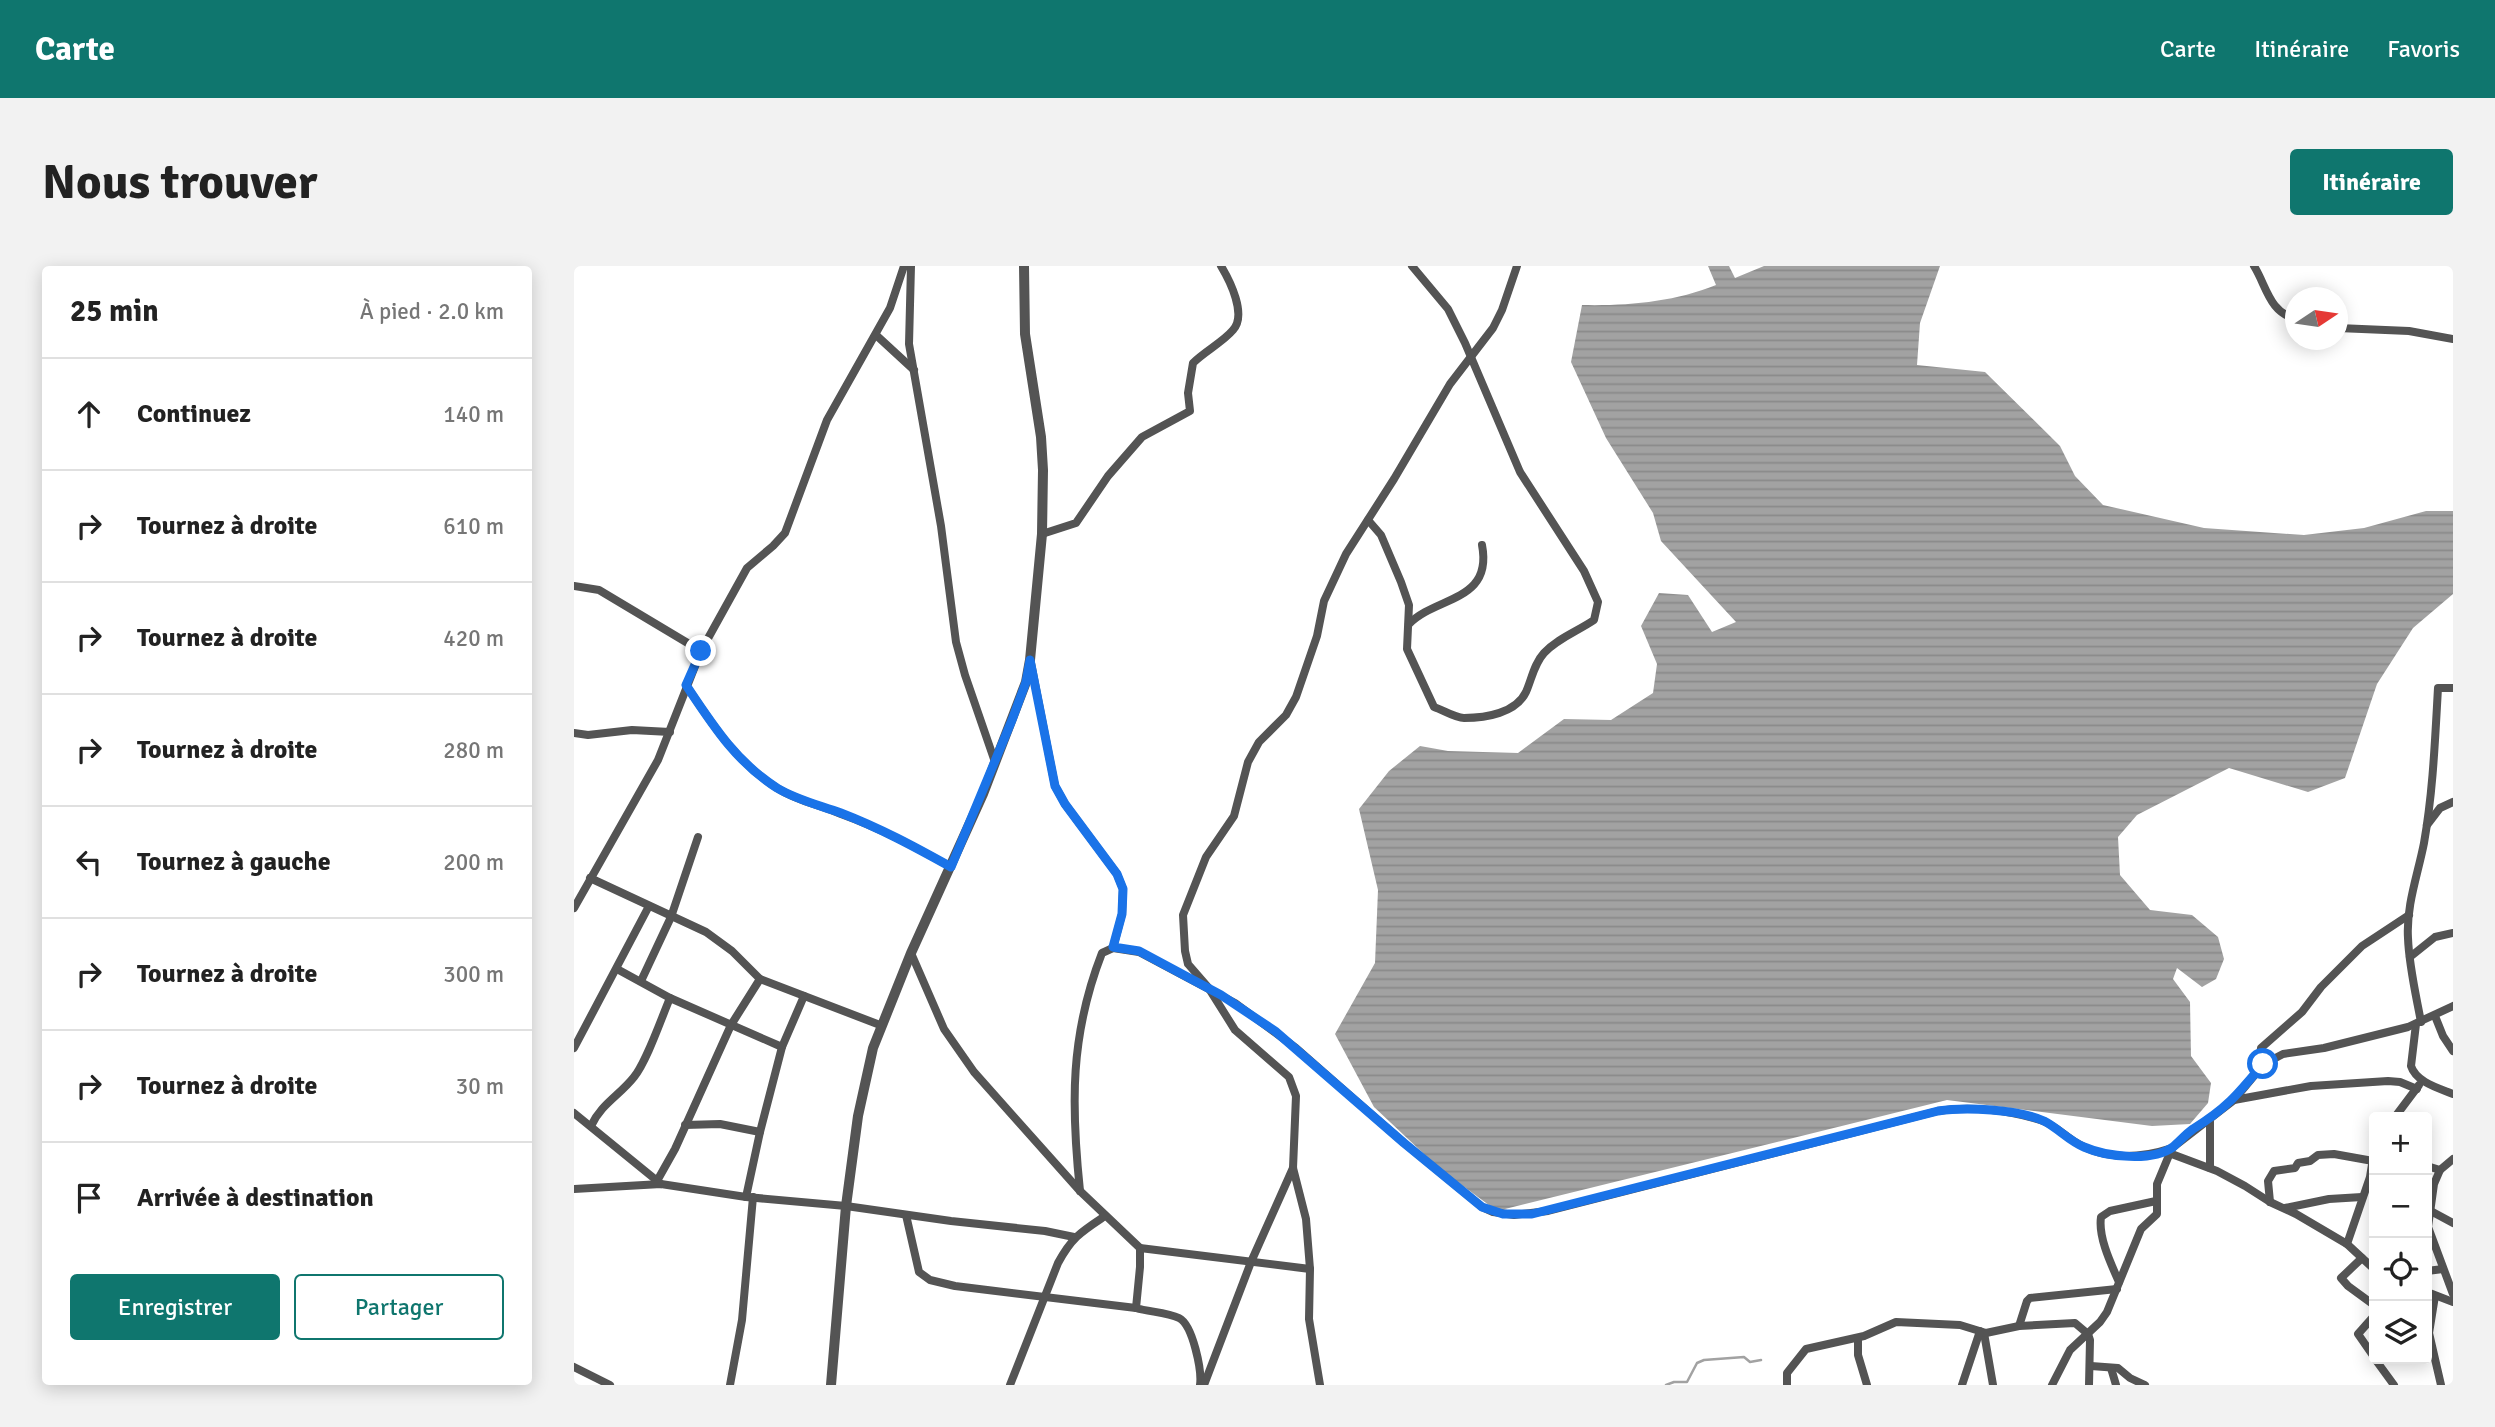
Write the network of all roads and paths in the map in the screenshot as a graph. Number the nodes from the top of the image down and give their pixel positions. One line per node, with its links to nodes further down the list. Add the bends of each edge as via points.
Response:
1 (904, 266): 10 (street)
2 (911, 266): 13 (street, via 909,344)
3 (1024, 266): 15 (street, via 1025,334 1041,437)
4 (1221, 266): 15 (street, via 1236,294 1238,318 1235,329 1193,363 1190,411 1142,437 1076,523)
5 (1412, 266): 12 (street, via 1448,309)
6 (1517, 266): 12 (street, via 1493,328)
7 (2254, 266): 8 (street, via 2272,304)
8 (2285, 314)
9 (2348, 328): 11 (street)
10 (876, 335): 13 (street); 19 (street, via 827,419 785,533 747,568)
11 (2453, 338)
12 (1471, 356): 14 (street); 18 (street, via 1520,472 1594,591 1597,614 1545,652 1517,705 1462,718 1434,707 1407,649)
13 (914, 370): 27 (street, via 956,642)
14 (1368, 520): 18 (street, via 1381,535 1401,582 1409,605); 44 (street, via 1324,601 1296,697 1248,762 1234,816 1206,858 1187,903 1183,915 1188,964)
15 (1042, 534): 20 (street)
16 (1482, 545): 18 (street, via 1484,568 1475,582 1463,594 1418,614)
17 (574, 586): 19 (street, via 599,590)
18 (1409, 624)
19 (701, 651): 21 (street)
20 (1030, 660): 27 (street); 38 (street, via 1055,786 1123,889)
21 (686, 685): 23 (street); 31 (street, via 730,749 776,788 900,838)
22 (2453, 688): 29 (street, via 2438,688)
23 (670, 732): 25 (street); 32 (street)
24 (574, 733): 25 (street)
25 (587, 735): 26 (street)
26 (574, 740)
27 (995, 762): 31 (street)
28 (2453, 802): 29 (street, via 2441,808)
29 (2426, 827): 35 (street)
30 (698, 837): 36 (street)
31 (951, 867): 39 (street)
32 (590, 878): 33 (street); 34 (street)
33 (649, 906): 36 (street); 41 (street)
34 (574, 908)
35 (2409, 915): 40 (street); 55 (street, via 2362,946 2302,1012 2261,1048)
36 (671, 917): 42 (street, via 706,932); 43 (street)
37 (2453, 933): 40 (street, via 2427,941)
38 (1113, 947): 44 (street, via 1139,951); 76 (street, via 1102,954 1093,977 1077,1041 1073,1107)
39 (911, 954): 51 (street); 76 (street, via 944,1029 975,1072)
40 (2410, 957): 49 (street)
41 (617, 969): 43 (street); 53 (street)
42 (760, 979): 45 (street); 50 (street)
43 (641, 981): 46 (street)
44 (1208, 987): 66 (street, via 1286,1040 1453,1185 1482,1207 1503,1214 1532,1214 1961,1108 2043,1121 2077,1144 2105,1153 2143,1156); 69 (street, via 1234,1030 1293,1084 1297,1111)
45 (804, 996): 51 (street); 52 (street)
46 (670, 998): 50 (street); 64 (street, via 642,1065 602,1107)
47 (2453, 1006): 48 (street)
48 (2435, 1016): 49 (street); 54 (street)
49 (2419, 1023): 55 (street, via 2279,1055); 56 (street, via 2411,1066)
50 (731, 1025): 52 (street); 63 (street)
51 (880, 1025): 82 (street, via 859,1116)
52 (782, 1047): 65 (street)
53 (574, 1048)
54 (2453, 1051)
55 (2258, 1070): 59 (street)
56 (2421, 1079): 57 (street); 58 (street)
57 (2417, 1089): 59 (street, via 2388,1081 2311,1086); 60 (street)
58 (2453, 1094)
59 (2234, 1100): 62 (street)
60 (2399, 1112)
61 (574, 1113): 64 (street)
62 (2210, 1121): 66 (street); 70 (street)
63 (685, 1125): 65 (street, via 720,1124); 73 (street)
64 (591, 1126): 73 (street)
65 (760, 1132): 78 (street)
66 (2170, 1150): 70 (street); 80 (street)
67 (2369, 1155): 81 (street, via 2318,1154 2295,1168 2274,1171 2268,1181)
68 (2453, 1159): 72 (street)
69 (1293, 1168): 94 (street); 97 (street, via 1306,1219)
70 (2210, 1168): 81 (street)
71 (2432, 1168): 72 (street)
72 (2440, 1170): 77 (street)
73 (659, 1183): 75 (street); 78 (street)
74 (2369, 1184): 79 (street)
75 (574, 1189)
76 (1080, 1191): 86 (street)
77 (2432, 1193)
78 (750, 1197): 82 (street); 118 (street, via 742,1320)
79 (2362, 1198): 83 (street); 90 (street)
80 (2156, 1201): 99 (street, via 2157,1214 2141,1229); 99 (street, via 2101,1217)
81 (2270, 1202): 83 (street)
82 (846, 1206): 85 (street); 119 (street)
83 (2285, 1208): 90 (street)
84 (2432, 1212): 87 (street)
85 (906, 1214): 88 (street); 102 (street, via 923,1277 955,1286)
86 (1105, 1216): 88 (street); 91 (street)
87 (2453, 1223)
88 (1074, 1237): 102 (street)
89 (2432, 1237): 96 (street)
90 (2347, 1244): 92 (street)
91 (1140, 1248): 94 (street); 106 (street)
92 (2362, 1258): 95 (street); 103 (street, via 2341,1278)
93 (2453, 1261): 96 (street)
94 (1251, 1262): 97 (street); 121 (street)
95 (2369, 1264)
96 (2443, 1266): 98 (street); 101 (street)
97 (1310, 1269): 122 (street, via 1309,1319)
98 (2432, 1269)
99 (2118, 1285): 108 (street, via 2030,1298); 110 (street, via 2107,1312)
100 (2432, 1294): 105 (street)
101 (2453, 1294)
102 (1045, 1295): 106 (street); 120 (street)
103 (2369, 1301)
104 (2431, 1301): 132 (street, via 2429,1333)
105 (2453, 1302)
106 (1136, 1308): 121 (street, via 1178,1317 1187,1325)
107 (2369, 1322): 112 (street, via 2358,1334)
108 (2019, 1326): 109 (street); 110 (street, via 2072,1322)
109 (1982, 1332): 111 (street, via 1960,1325 1896,1322); 125 (street); 126 (street)
110 (2088, 1334): 114 (street); 127 (street, via 2070,1350)
111 (1858, 1338): 123 (street, via 1804,1350 1787,1373); 124 (street)
112 (2369, 1350)
113 (2379, 1364): 131 (street)
114 (2091, 1366): 116 (street); 128 (street)
115 (574, 1367): 117 (street)
116 (2112, 1367): 129 (street); 130 (street)
117 (610, 1385)
118 (730, 1385)
119 (831, 1385)
120 (1010, 1385)
121 (1202, 1385)
122 (1320, 1385)
123 (1787, 1385)
124 (1867, 1385)
125 (1962, 1385)
126 (1993, 1385)
127 (2052, 1385)
128 (2089, 1385)
129 (2116, 1385)
130 (2145, 1385)
131 (2394, 1385)
132 (2441, 1385)

